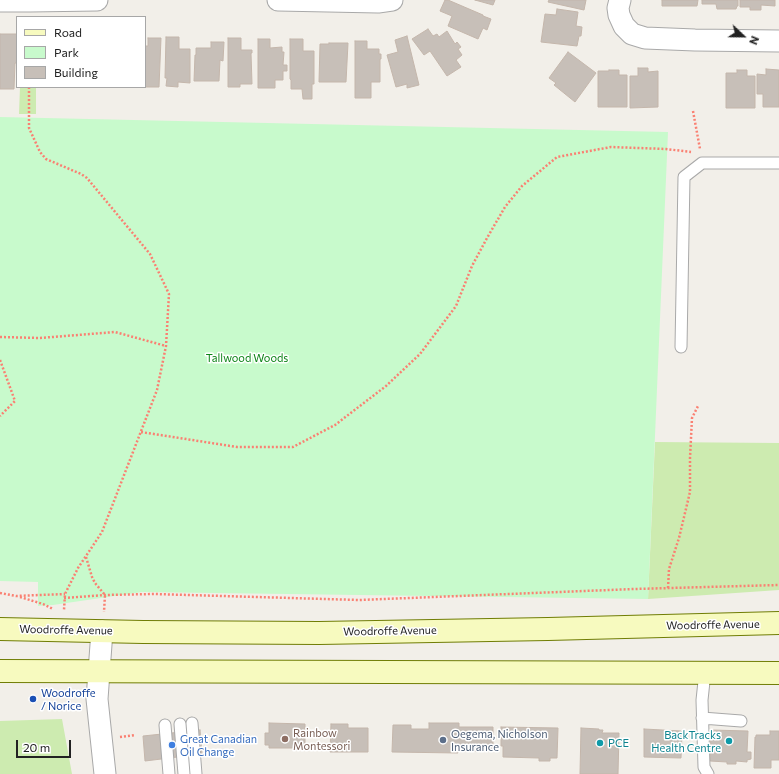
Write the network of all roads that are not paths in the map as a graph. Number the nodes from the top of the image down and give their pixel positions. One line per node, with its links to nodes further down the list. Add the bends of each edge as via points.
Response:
1 (97, 0): 5 (street)
2 (278, 0): 3 (street)
3 (392, 0)
4 (620, 0): 6 (street, via 619,15 624,26 632,34 645,38)
5 (0, 1)
6 (779, 42)
7 (779, 163): 8 (lane, via 701,158 684,177)
8 (681, 347)
9 (103, 621): 10 (main road, Woodroffe Avenue, via 319,632); 11 (main road, Woodroffe Avenue); 13 (street)
10 (779, 624)
11 (0, 629)
12 (0, 670): 13 (main road)
13 (98, 671): 14 (main road); 21 (street, via 97,699)
14 (706, 672): 15 (main road); 16 (lane)
15 (779, 672)
16 (702, 718): 17 (lane); 25 (lane, via 704,767)
17 (741, 721)
18 (192, 723): 24 (lane)
19 (180, 724): 23 (lane)
20 (165, 725): 22 (lane)
21 (105, 774)
22 (170, 774)
23 (184, 774)
24 (196, 774)
25 (708, 774)

